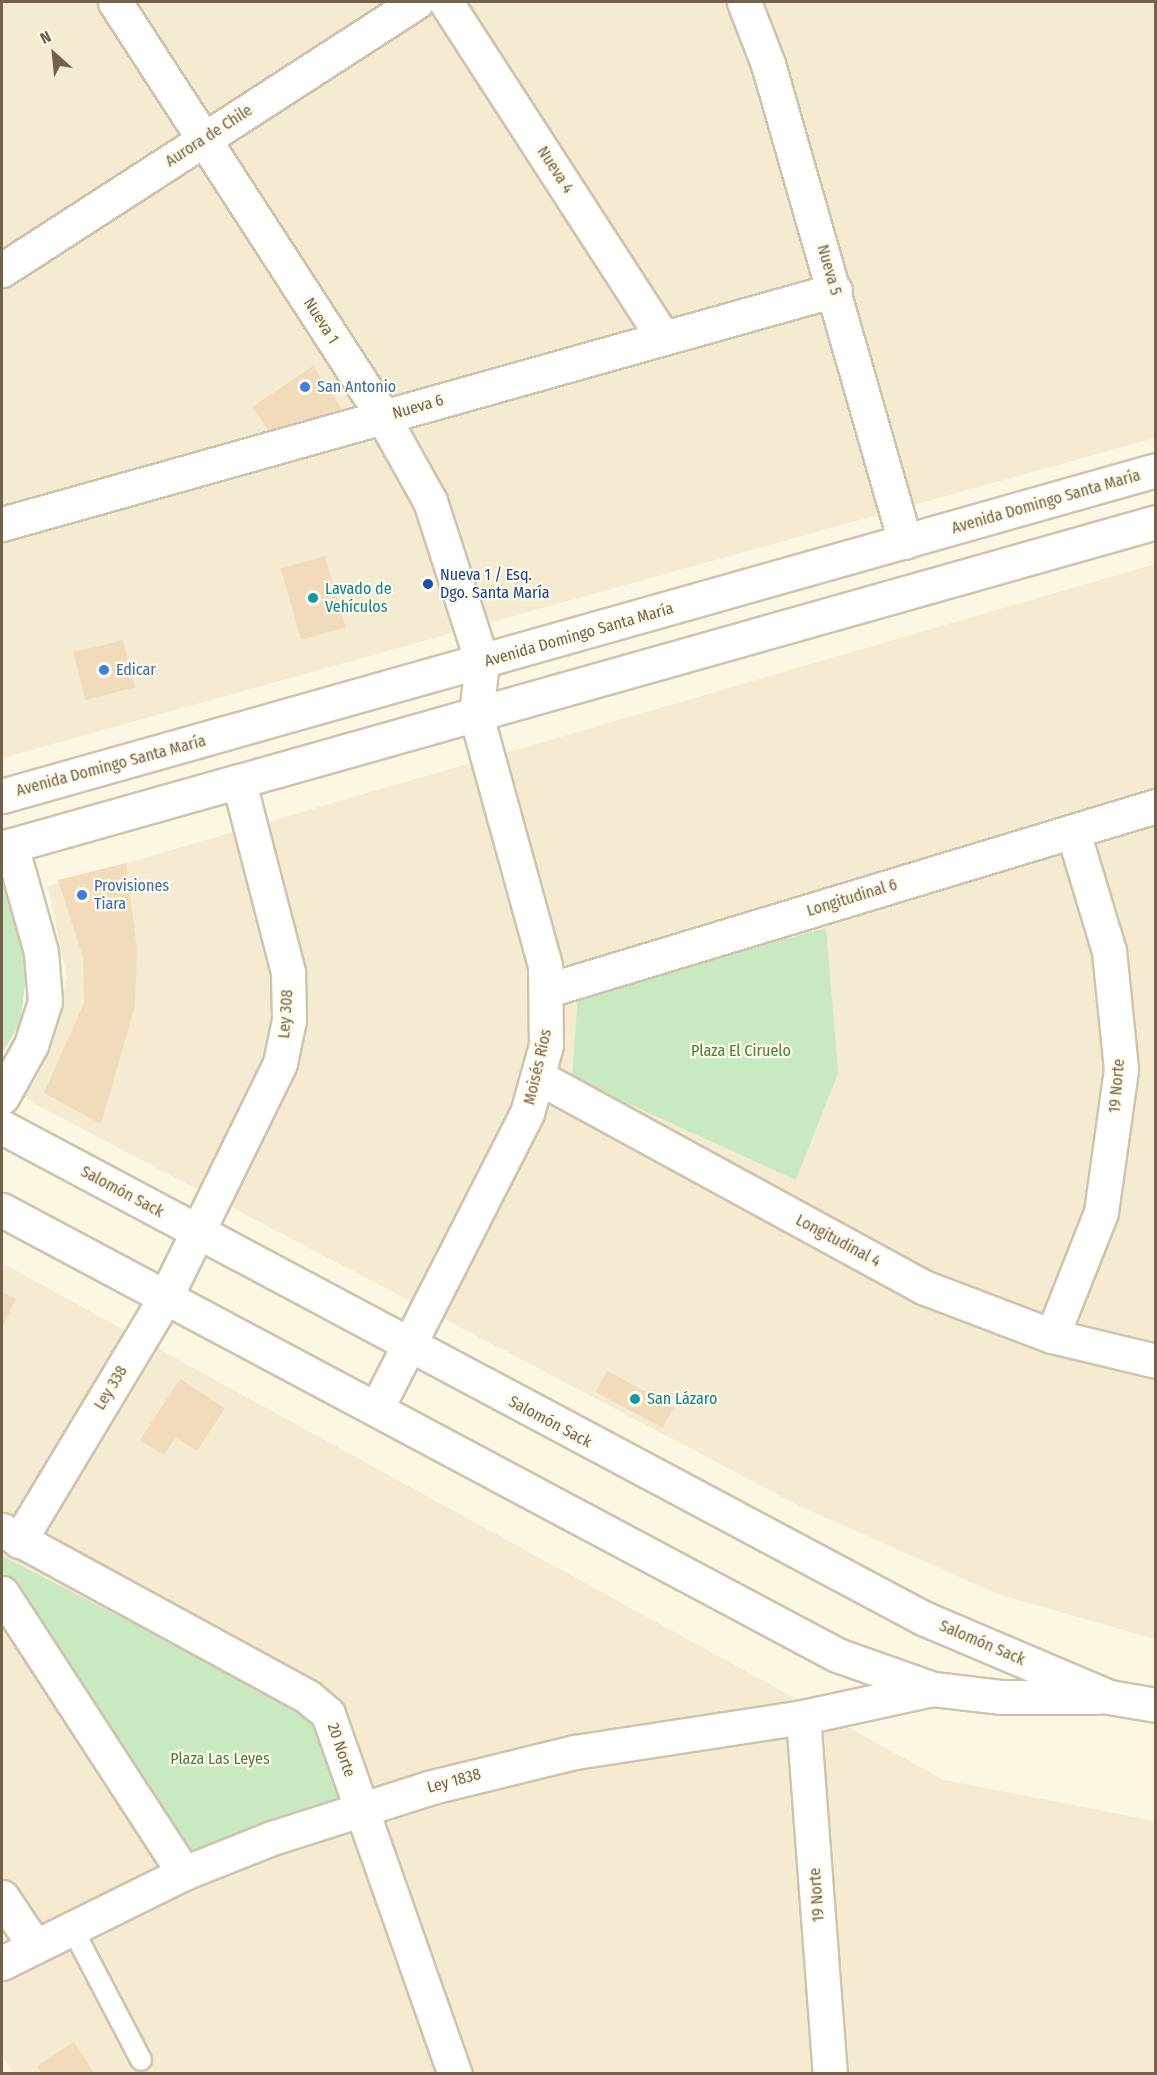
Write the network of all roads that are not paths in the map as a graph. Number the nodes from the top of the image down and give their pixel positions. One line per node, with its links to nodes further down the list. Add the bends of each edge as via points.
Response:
1 (115, 2): 5 (street, Nueva 1)
2 (417, 2): 5 (street, Aurora de Chile)
3 (446, 2): 8 (street, Nueva 4)
4 (744, 2): 7 (street, Nueva 5, via 768,64)
5 (203, 139): 6 (street, Aurora de Chile); 9 (street, Nueva 1)
6 (2, 270)
7 (835, 290): 8 (street, Nueva 6); 13 (street, Nueva 5)
8 (663, 338): 9 (street, Nueva 6)
9 (383, 417): 12 (street, Nueva 6); 14 (street, Nueva 1, via 444,533)
10 (1155, 470): 13 (street, Avenida Domingo Santa María)
11 (1155, 522): 15 (street)
12 (2, 525)
13 (905, 542): 14 (street, Avenida Domingo Santa María)
14 (482, 662): 15 (street, Moisés Ríos); 17 (street, Avenida Domingo Santa María)
15 (476, 715): 16 (street); 21 (street, Moisés Ríos)
16 (239, 782): 20 (street); 26 (street, Ley 308, via 283,948 289,1020 271,1084)
17 (2, 796)
18 (1155, 806): 19 (street, Longitudinal 6)
19 (1073, 832): 21 (street, Longitudinal 6); 28 (street, 19 Norte, via 1109,951 1121,1069 1101,1212)
20 (6, 846): 23 (street, via 41,952 45,1001 31,1045)
21 (548, 990): 22 (street, Moisés Ríos)
22 (538, 1077): 28 (street, Longitudinal 4, via 923,1287); 29 (street, Moisés Ríos, via 516,1138)
23 (2, 1097)
24 (2, 1127): 26 (street, Salomón Sack)
25 (2, 1210): 27 (street, Salomón Sack)
26 (196, 1232): 27 (street, Ley 338); 29 (street, Salomón Sack)
27 (166, 1296): 31 (street, Salomón Sack); 32 (street, Ley 338)
28 (1052, 1336): 30 (street, Longitudinal 4)
29 (411, 1349): 31 (street, Moisés Ríos); 35 (street, Salomón Sack, via 923,1618)
30 (1155, 1361)
31 (376, 1409): 34 (street, Salomón Sack, via 816,1644)
32 (10, 1535): 38 (street, 20 Norte, via 319,1704 333,1721)
33 (2, 1593): 39 (street)
34 (933, 1689): 35 (street, Salomón Sack, via 1001,1697); 37 (street, Ley 1838)
35 (1109, 1696): 36 (street, Salomón Sack)
36 (1155, 1705)
37 (803, 1717): 38 (street, Ley 1838, via 575,1752); 46 (street, 19 Norte)
38 (361, 1808): 39 (street, Ley 1838); 45 (street, 20 Norte)
39 (184, 1873): 41 (street, Ley 1838)
40 (2, 1897): 42 (street)
41 (71, 1926): 42 (street, Ley 1838); 44 (lane)
42 (34, 1945): 43 (street, Ley 1838)
43 (2, 1963)
44 (141, 2060)
45 (455, 2073)
46 (830, 2073)

